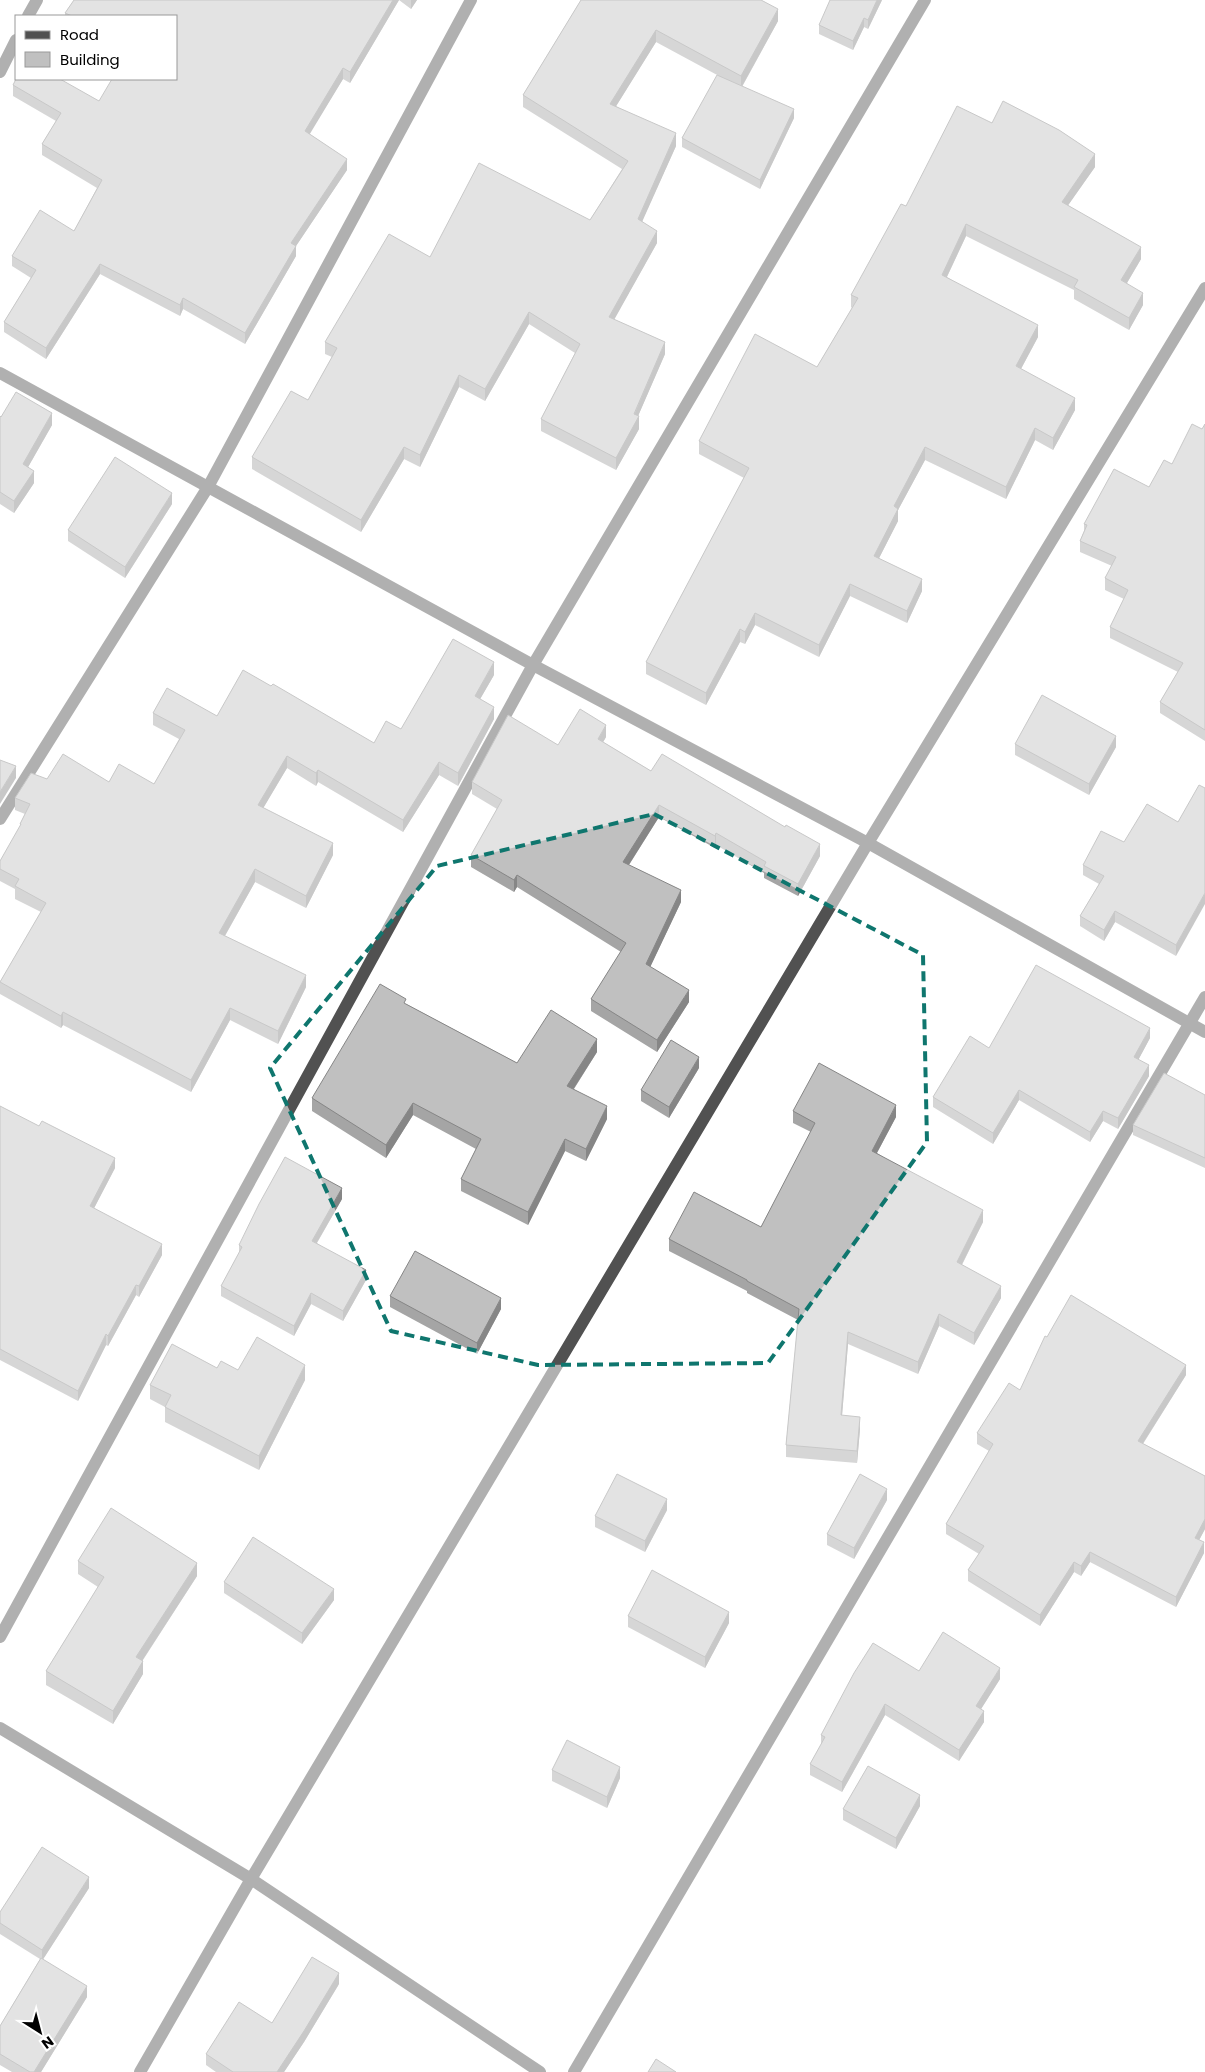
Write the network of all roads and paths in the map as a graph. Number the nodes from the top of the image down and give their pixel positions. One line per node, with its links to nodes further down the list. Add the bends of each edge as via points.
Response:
1 (37, 0): 4 (street)
2 (471, 0): 9 (street)
3 (925, 0): 10 (street)
4 (29, 15)
5 (15, 42): 6 (street)
6 (0, 72)
7 (1205, 288): 12 (street)
8 (0, 373): 9 (street)
9 (208, 487): 10 (street); 11 (street)
10 (533, 665): 12 (street); 16 (street)
11 (0, 819)
12 (868, 843): 14 (street); 18 (street)
13 (1205, 997): 14 (street)
14 (1189, 1024): 15 (street); 21 (street)
15 (1205, 1032)
16 (0, 1637)
17 (0, 1728): 18 (street)
18 (250, 1879): 19 (street); 20 (street)
19 (140, 2072)
20 (540, 2072)
21 (574, 2072)

